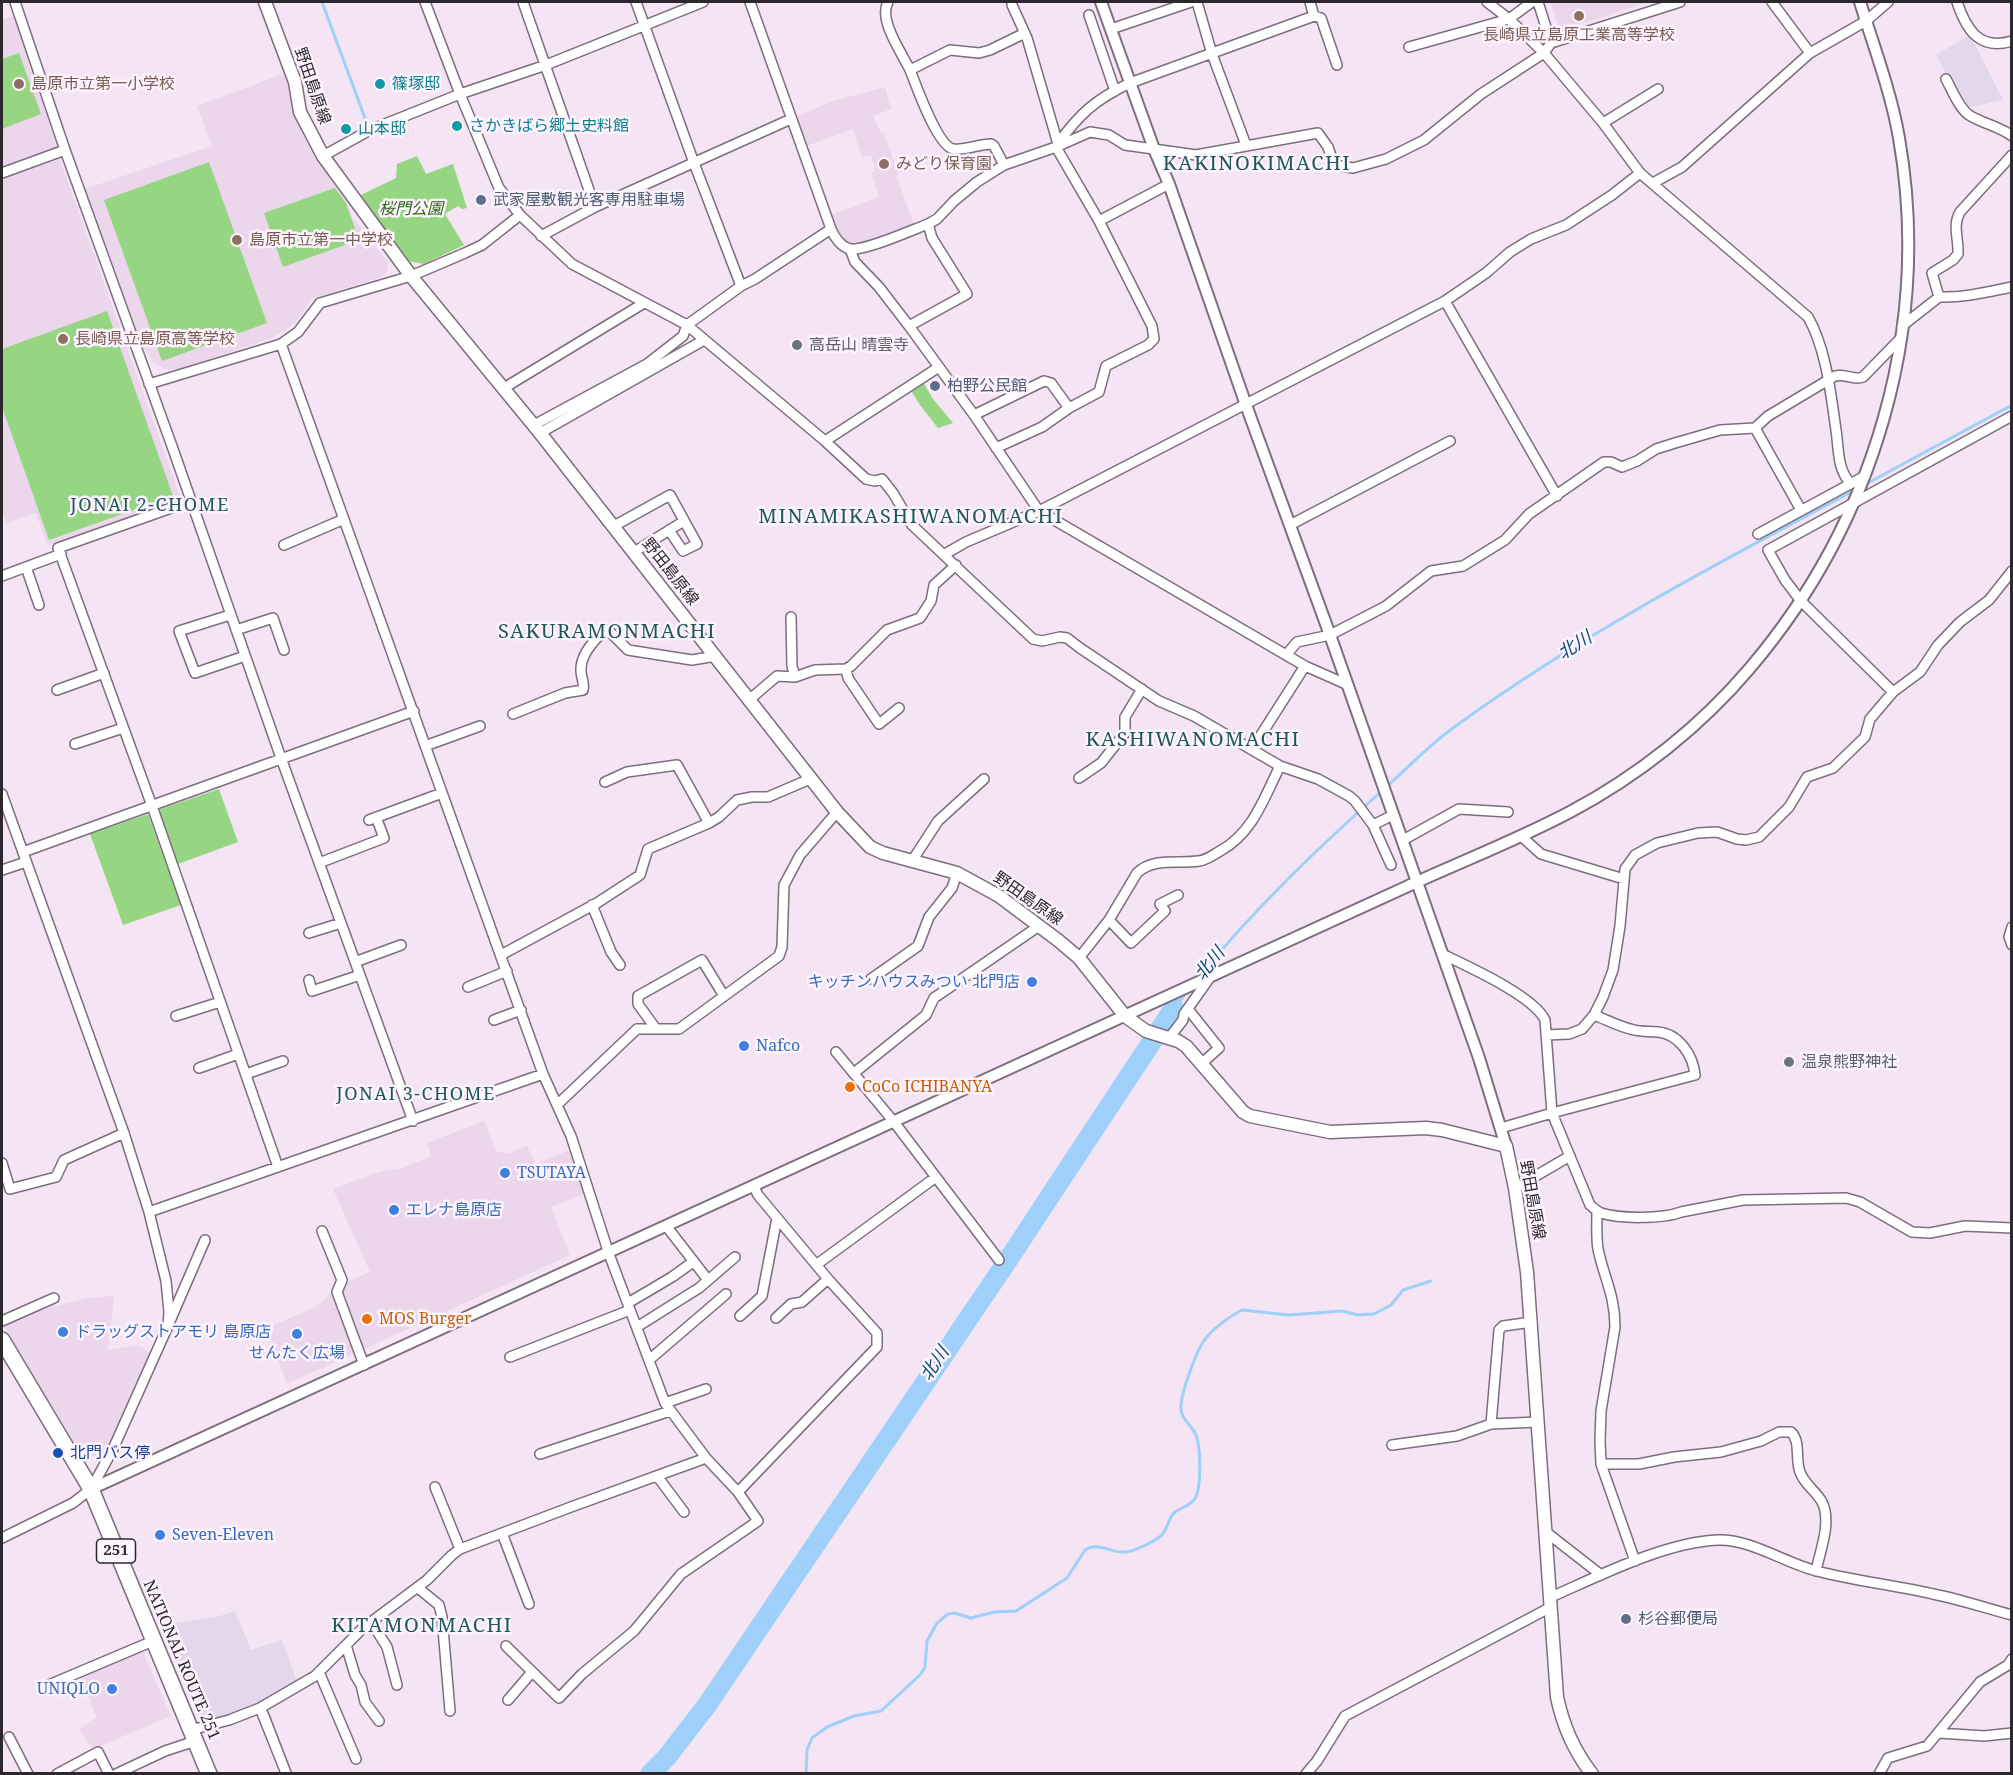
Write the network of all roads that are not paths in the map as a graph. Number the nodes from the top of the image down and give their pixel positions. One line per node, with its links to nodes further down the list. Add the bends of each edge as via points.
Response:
1 (15, 2): 49 (street)
2 (265, 2): 51 (main road, 野田島原線, via 295,82 300,112)
3 (425, 2): 42 (street)
4 (523, 2): 35 (street)
5 (636, 2): 26 (street)
6 (703, 2): 26 (street)
7 (750, 2): 43 (street)
8 (888, 2): 37 (street, via 888,27)
9 (1101, 2): 27 (street)
10 (1191, 2): 27 (street)
11 (1197, 2): 34 (street)
12 (1310, 2): 23 (street)
13 (1487, 2): 24 (street)
14 (1532, 2): 24 (street)
15 (1538, 2): 30 (street)
16 (1680, 2): 30 (street)
17 (1772, 2): 33 (street)
18 (1860, 2): 25 (street)
19 (1888, 2): 25 (street)
20 (1957, 2): 29 (street, via 1972,33 1983,42)
21 (1012, 5): 28 (street)
22 (1089, 15): 41 (street)
23 (1314, 16): 34 (street); 36 (street, via 1321,18)
24 (1509, 18): 31 (street); 32 (street)
25 (1866, 21): 33 (street); 73 (street, via 1886,82 1904,178 1907,274)
26 (644, 24): 35 (street); 52 (street)
27 (1111, 29): 39 (street)
28 (1025, 33): 37 (street, via 979,53 950,50); 46 (street)
29 (2012, 41)
30 (1551, 43): 32 (street)
31 (1409, 47)
32 (1544, 53): 44 (street); 47 (street, via 1481,94 1424,140 1386,159 1353,168 1334,165 1318,133)
33 (1810, 53): 56 (street, via 1682,166)
34 (1212, 54): 39 (street); 47 (street)
35 (546, 65): 42 (street); 58 (street)
36 (1337, 65)
37 (910, 70): 53 (street, via 930,119 947,146 956,149 991,144)
38 (1946, 79): 45 (street, via 1963,110)
39 (1130, 83): 41 (street); 48 (street)
40 (1658, 89): 44 (street)
41 (1115, 91): 46 (street, via 1076,119)
42 (460, 94): 51 (street, via 370,130); 59 (street, via 499,188)
43 (791, 119): 52 (street); 62 (street)
44 (1603, 123): 55 (street)
45 (2012, 136)
46 (1057, 146): 48 (street, via 1099,132 1125,145); 53 (street); 60 (street)
47 (1246, 146): 48 (street, via 1196,155)
48 (1154, 149): 57 (street)
49 (64, 150): 54 (street); 79 (street)
50 (2012, 155): 68 (street, via 1960,212 1955,228 1958,254 1932,273)
51 (323, 156): 65 (main road, 野田島原線)
52 (694, 163): 58 (street); 66 (street)
53 (1004, 165): 61 (street, via 977,182)
54 (2, 173)
55 (1640, 173): 56 (street); 69 (street, via 1566,225 1510,252)
56 (1653, 183): 78 (street, via 1808,317 1816,332)
57 (1169, 184): 60 (street); 81 (street)
58 (595, 207): 63 (street)
59 (520, 215): 63 (street); 65 (street, via 482,245)
60 (1100, 221): 82 (street, via 1152,326 1154,339 1106,366 1100,392)
61 (928, 224): 64 (street); 72 (street, via 932,238 967,294)
62 (831, 230): 64 (street); 66 (street)
63 (541, 236): 70 (street, via 572,264)
64 (850, 249): 72 (street, via 855,262)
65 (411, 276): 76 (street, via 320,303 298,332); 80 (main road, 野田島原線)
66 (741, 286): 71 (street)
67 (2012, 287): 68 (street, via 1977,295)
68 (1939, 297): 73 (street)
69 (1445, 301): 81 (street); 92 (street)
70 (644, 303): 71 (street); 80 (street)
71 (687, 325): 75 (street); 86 (street, via 683,336 647,364)
72 (909, 326): 77 (street)
73 (1902, 326): 74 (street)
74 (1901, 338): 78 (street, via 1863,376 1854,379 1837,375); 90 (street, via 1893,389)
75 (704, 340): 86 (street); 87 (street)
76 (281, 344): 79 (street); 97 (street)
77 (939, 368): 83 (street); 87 (street)
78 (1827, 381): 85 (street); 91 (street, via 1840,466)
79 (149, 384): 93 (street)
80 (504, 388): 86 (main road, 野田島原線)
81 (1246, 405): 96 (street); 99 (street)
82 (1069, 408): 83 (street, via 1051,383 1044,381); 89 (street, via 1042,427)
83 (974, 415): 89 (street)
84 (2012, 416): 94 (street)
85 (1755, 428): 92 (street, via 1719,430 1656,449 1622,467 1604,462); 95 (street)
86 (537, 429): 100 (main road, 野田島原線)
87 (825, 441): 106 (street, via 866,479 882,479 912,525)
88 (1450, 441): 99 (street)
89 (996, 448): 96 (street)
90 (1863, 479): 91 (street); 94 (street)
91 (1850, 483): 95 (street)
92 (1557, 495): 116 (street, via 1529,514 1505,540 1462,566 1431,571 1386,606)
93 (191, 501): 105 (street, via 58,548); 113 (street)
94 (1854, 502): 111 (street); 111 (street, via 1768,550)
95 (1801, 510): 102 (street)
96 (1039, 511): 106 (street); 118 (street)
97 (344, 519): 103 (street); 131 (street)
98 (684, 521): 100 (street, via 670,495); 101 (street); 101 (street, via 697,544 683,551)
99 (1290, 525): 116 (street)
100 (614, 526): 104 (main road, 野田島原線)
101 (669, 530): 104 (street)
102 (1758, 534)
103 (284, 545)
104 (634, 552): 120 (main road, 野田島原線)
105 (61, 554): 108 (street); 123 (street)
106 (945, 554): 107 (street)
107 (956, 564): 122 (street, via 934,585 931,602 920,618 887,630); 126 (street, via 1033,639 1067,638)
108 (26, 567): 110 (street); 112 (street)
109 (2010, 574): 128 (street, via 1989,600 1938,645 1920,672)
110 (2, 576)
111 (1800, 601): 128 (street); 152 (street, via 1742,677 1668,747 1612,787)
112 (39, 605)
113 (230, 615): 115 (street); 119 (street, via 179,632 195,673)
114 (790, 616): 124 (street)
115 (236, 630): 117 (street, via 273,618); 119 (street)
116 (1330, 635): 118 (street, via 1297,642); 125 (street)
117 (284, 650)
118 (1287, 654): 121 (street)
119 (245, 656): 138 (street)
120 (716, 657): 129 (main road, 野田島原線); 132 (street, via 692,660 628,650 605,630 583,658 583,690)
121 (1305, 666): 125 (street); 137 (street)
122 (846, 669): 124 (street, via 815,670); 130 (street, via 879,724)
123 (104, 673): 127 (street); 134 (street)
124 (795, 677): 129 (street, via 772,679)
125 (1348, 685): 149 (street)
126 (1142, 689): 137 (street); 140 (street, via 1125,717 1125,733 1101,763)
127 (57, 690)
128 (1893, 692): 161 (street, via 1870,719 1865,737 1833,768 1807,777 1789,807 1759,837 1737,839 1708,831 1657,843 1635,855 1625,869)
129 (749, 699): 141 (main road, 野田島原線)
130 (899, 708)
131 (414, 711): 136 (street); 138 (street)
132 (513, 714)
133 (480, 726): 136 (street)
134 (123, 728): 135 (street); 146 (street)
135 (75, 744)
136 (425, 746): 144 (street)
137 (1252, 749): 139 (street)
138 (281, 758): 146 (street); 157 (street)
139 (1280, 766): 150 (street, via 1318,779 1348,796); 165 (street, via 1244,834 1206,860 1143,867)
140 (1079, 778)
141 (810, 779): 147 (main road, 野田島原線); 151 (street, via 768,797 736,800)
142 (984, 779): 155 (street, via 938,820)
143 (605, 782): 151 (street, via 627,772 677,765)
144 (442, 793): 157 (street, via 372,818 384,838); 173 (street)
145 (2, 794): 154 (street)
146 (152, 806): 154 (street); 185 (street)
147 (837, 812): 155 (main road, 野田島原線, via 870,847); 184 (street, via 800,855 784,885 779,956)
148 (1508, 812): 153 (street, via 1459,809)
149 (1394, 815): 150 (street); 153 (street)
150 (1371, 822): 158 (street)
151 (709, 823): 164 (street, via 648,849 640,875)
152 (1521, 836): 161 (street, via 1541,854); 162 (street)
153 (1403, 840): 162 (street)
154 (23, 852): 156 (street)
155 (912, 861): 160 (main road, 野田島原線)
156 (26, 862): 159 (street); 209 (street)
157 (319, 863): 166 (street)
158 (1391, 865)
159 (2, 870)
160 (957, 873): 167 (main road, 野田島原線, via 999,896); 180 (street, via 952,888 929,917 918,946)
161 (1624, 879): 189 (street, via 1612,970)
162 (1418, 882): 172 (street); 179 (street)
163 (1178, 895): 165 (street, via 1160,904 1165,911 1131,943)
164 (592, 905): 173 (street); 176 (street)
165 (1109, 920): 174 (street)
166 (341, 923): 169 (street); 175 (street)
167 (1039, 926): 174 (main road, 野田島原線); 201 (street, via 934,998 926,1015)
168 (2012, 927): 171 (street, via 2008,937)
169 (309, 933)
170 (401, 945): 175 (street)
171 (2012, 945)
172 (1442, 954): 194 (street, via 1527,1000 1542,1014); 208 (street)
173 (501, 955): 177 (street)
174 (1079, 958): 191 (main road, 野田島原線)
175 (356, 962): 178 (street)
176 (620, 964)
177 (507, 971): 182 (street); 188 (street)
178 (360, 975): 183 (street); 206 (street)
179 (1209, 977): 187 (street); 191 (street)
180 (871, 979)
181 (309, 980): 183 (street)
182 (468, 987)
183 (312, 991): 186 (street)
184 (724, 996): 193 (street, via 680,1029); 193 (street, via 702,960 638,996 638,1004)
185 (220, 1002): 190 (street); 197 (street)
186 (315, 1003)
187 (1188, 1009): 195 (street); 199 (street, via 1219,1048)
188 (521, 1010): 192 (street); 203 (street)
189 (1594, 1015): 194 (street, via 1576,1033); 205 (street, via 1631,1029 1668,1034 1690,1055 1695,1075)
190 (176, 1016)
191 (1125, 1016): 195 (main road, 野田島原線, via 1137,1026); 207 (street)
192 (494, 1020)
193 (656, 1029): 204 (street, via 637,1029)
194 (1546, 1035): 205 (street)
195 (1167, 1038): 199 (main road, 野田島原線, via 1186,1047)
196 (836, 1052): 201 (street)
197 (238, 1054): 200 (street); 202 (street)
198 (284, 1061): 202 (street)
199 (1201, 1064): 210 (main road, 野田島原線, via 1243,1112 1258,1119 1330,1132 1426,1128)
200 (199, 1068)
201 (854, 1073): 207 (street)
202 (246, 1074): 213 (street)
203 (543, 1074): 204 (street); 206 (street)
204 (558, 1104): 224 (street)
205 (1552, 1113): 208 (street); 211 (street)
206 (413, 1121): 213 (street)
207 (894, 1122): 214 (street); 215 (street)
208 (1501, 1128): 210 (street)
209 (124, 1133): 212 (street, via 64,1160 56,1177 10,1189); 218 (street)
210 (1506, 1146): 216 (main road, 野田島原線)
211 (1570, 1156): 216 (street); 217 (street, via 1590,1205)
212 (2, 1162)
213 (278, 1167): 218 (street)
214 (936, 1177): 226 (street); 228 (street)
215 (754, 1187): 219 (street); 220 (street)
216 (1515, 1188): 237 (main road, 野田島原線)
217 (1597, 1211): 221 (street, via 1611,1215 1672,1215 1743,1200 1846,1198 1912,1232 1930,1233 1965,1226); 251 (street, via 1598,1248 1615,1313 1601,1411)
218 (149, 1212): 238 (street, via 166,1281)
219 (777, 1218): 228 (street); 234 (street, via 762,1296)
220 (668, 1227): 224 (street); 227 (street)
221 (2012, 1228)
222 (322, 1231): 243 (street, via 342,1280 337,1292)
223 (205, 1240): 238 (street)
224 (609, 1254): 233 (street); 243 (street)
225 (735, 1257): 230 (street)
226 (999, 1260)
227 (693, 1262): 230 (street); 233 (street)
228 (816, 1265): 229 (street)
229 (828, 1279): 235 (street); 255 (street, via 877,1334 877,1347)
230 (708, 1280): 239 (street)
231 (726, 1294): 242 (street)
232 (54, 1298): 236 (street)
233 (629, 1306): 239 (street); 241 (street)
234 (740, 1316)
235 (776, 1318)
236 (2, 1321)
237 (1532, 1322): 246 (main road, 野田島原線); 247 (street, via 1499,1330)
238 (168, 1326): 254 (street)
239 (637, 1327): 242 (street)
240 (2, 1340): 254 (highway, NATIONAL ROUTE 251 / 251)
241 (510, 1357)
242 (649, 1360): 245 (street)
243 (364, 1365): 254 (street)
244 (706, 1389): 245 (street)
245 (667, 1407): 249 (street); 250 (street)
246 (1538, 1422): 247 (street); 257 (main road, 野田島原線)
247 (1491, 1425): 248 (street, via 1457,1436)
248 (1392, 1445)
249 (540, 1454)
250 (706, 1458): 252 (street); 255 (street)
251 (1601, 1464): 261 (street); 262 (street, via 1639,1464 1721,1452 1779,1432 1791,1432 1800,1472 1825,1510)
252 (657, 1476): 256 (street); 258 (street)
253 (435, 1487): 260 (street)
254 (91, 1489): 259 (street, via 73,1503); 269 (highway, NATIONAL ROUTE 251 / 251)
255 (738, 1492): 274 (street, via 758,1521 681,1574 634,1631 559,1698)
256 (684, 1512)
257 (1546, 1532): 263 (street); 265 (main road, 野田島原線)
258 (502, 1533): 260 (street); 266 (street)
259 (2, 1538)
260 (460, 1549): 264 (street)
261 (1635, 1561): 262 (street, via 1687,1544 1732,1541); 263 (street)
262 (1816, 1571): 267 (street, via 1936,1594)
263 (1601, 1575): 265 (street)
264 (418, 1588): 268 (street); 279 (street, via 439,1605)
265 (1551, 1602): 291 (street, via 1345,1716); 292 (main road, 野田島原線, via 1560,1712 1578,1756)
266 (529, 1604)
267 (2012, 1615)
268 (372, 1623): 270 (street); 275 (street, via 387,1647)
269 (153, 1641): 276 (street); 283 (highway, NATIONAL ROUTE 251 / 251)
270 (346, 1645): 273 (street); 280 (street, via 365,1702)
271 (506, 1646): 274 (street)
272 (2012, 1659): 281 (street, via 1980,1682)
273 (319, 1672): 278 (street); 285 (street)
274 (532, 1672): 277 (street)
275 (397, 1685)
276 (44, 1687)
277 (508, 1700)
278 (261, 1708): 278 (street, via 278,1752 286,1773 264,1716); 283 (street)
279 (450, 1711)
280 (379, 1721)
281 (1940, 1733): 282 (street); 293 (street, via 1927,1746 1888,1758)
282 (2012, 1733)
283 (193, 1736): 289 (street); 290 (highway, NATIONAL ROUTE 251 / 251)
284 (9, 1737): 286 (street)
285 (356, 1759)
286 (27, 1773)
287 (57, 1773): 288 (street, via 98,1752)
288 (109, 1773)
289 (116, 1773)
290 (209, 1773)
291 (1306, 1773)
292 (1592, 1773)
293 (1879, 1773)

